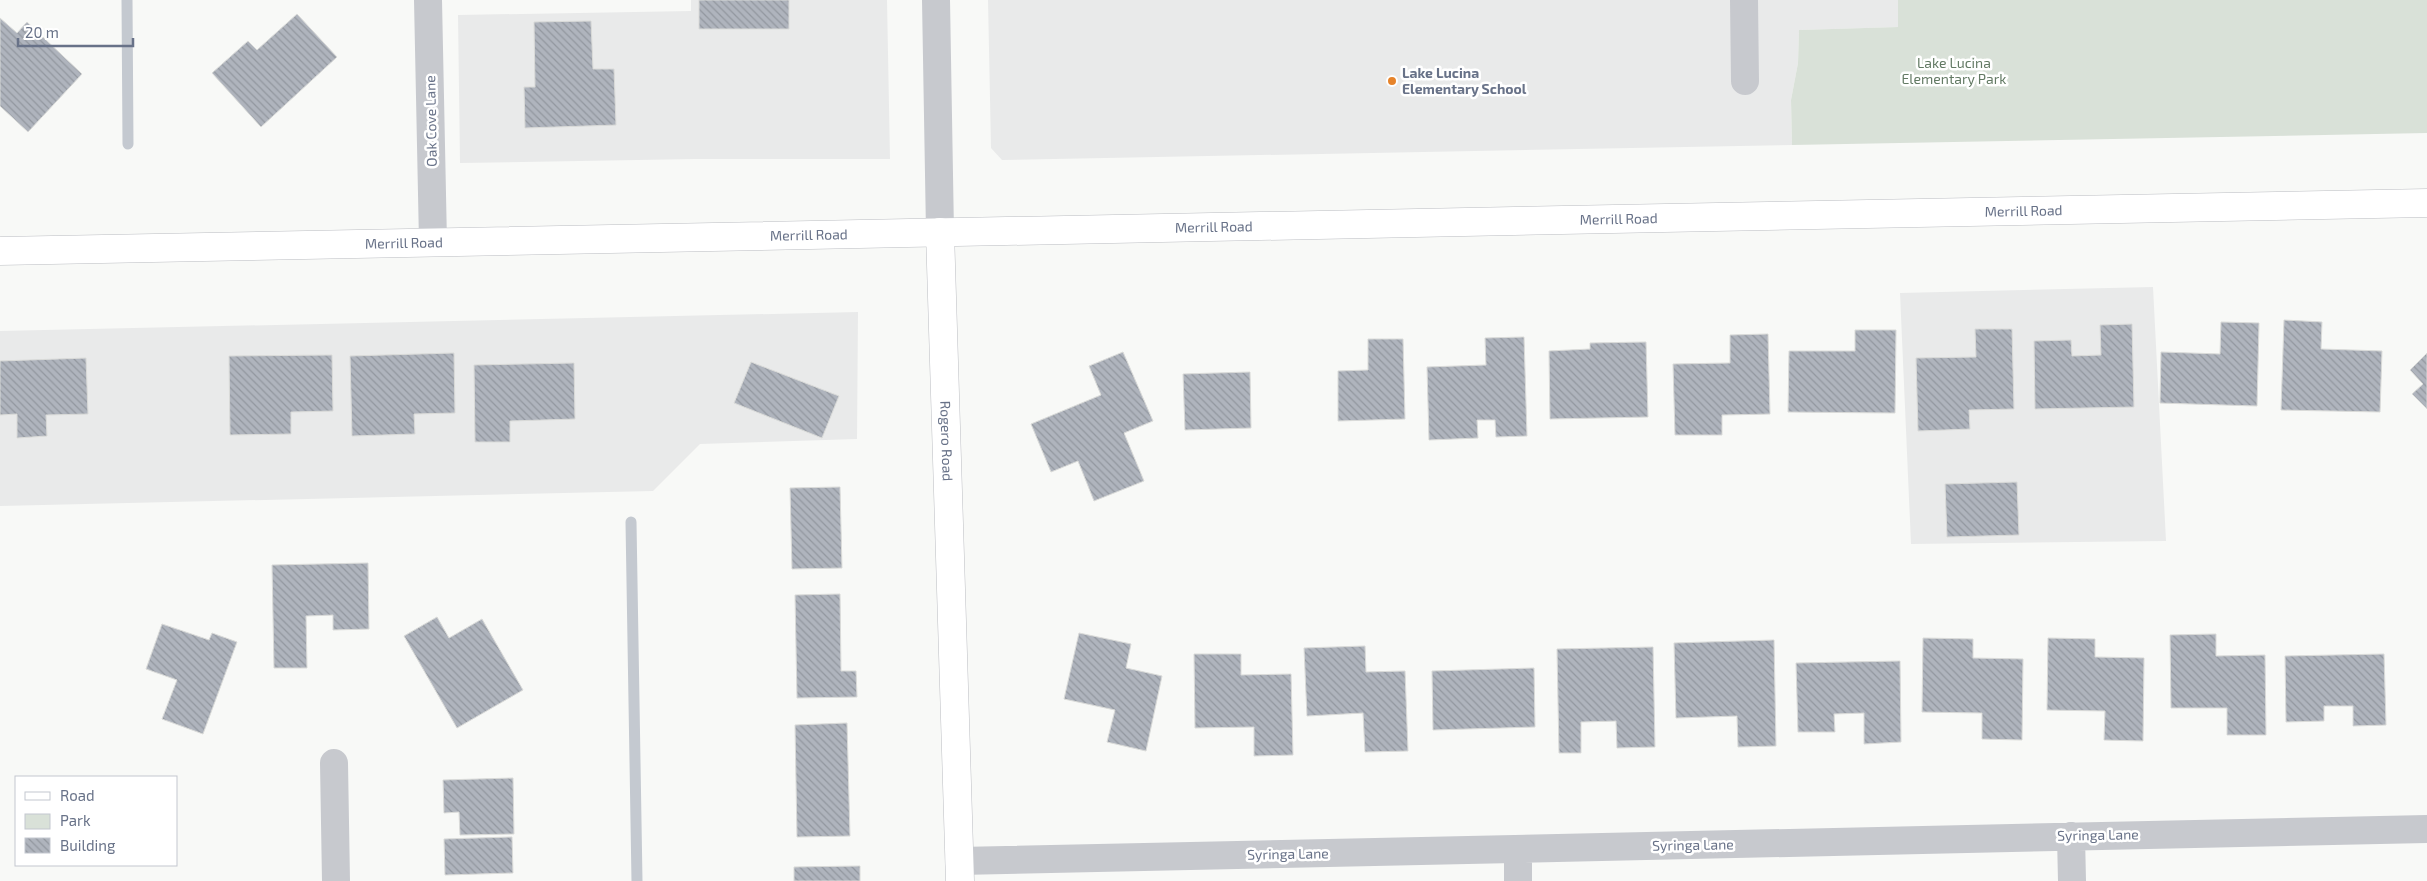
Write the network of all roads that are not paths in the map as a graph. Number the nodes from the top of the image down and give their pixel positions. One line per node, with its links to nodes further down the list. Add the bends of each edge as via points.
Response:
1 (428, 0): 7 (street, Oak Cove Lane)
2 (936, 0): 6 (street, Rogero Road)
3 (1744, 0): 4 (street)
4 (1745, 81)
5 (2427, 203): 6 (main road, Merrill Road)
6 (940, 232): 7 (main road, Merrill Road); 13 (main road, Rogero Road)
7 (433, 242): 8 (main road, Merrill Road)
8 (0, 251)
9 (334, 763): 14 (street)
10 (2427, 829): 11 (street, Syringa Lane)
11 (2071, 836): 12 (street, Syringa Lane); 16 (street)
12 (1518, 849): 13 (street, Syringa Lane); 15 (street)
13 (959, 871)
14 (336, 881)
15 (1518, 881)
16 (2072, 881)

